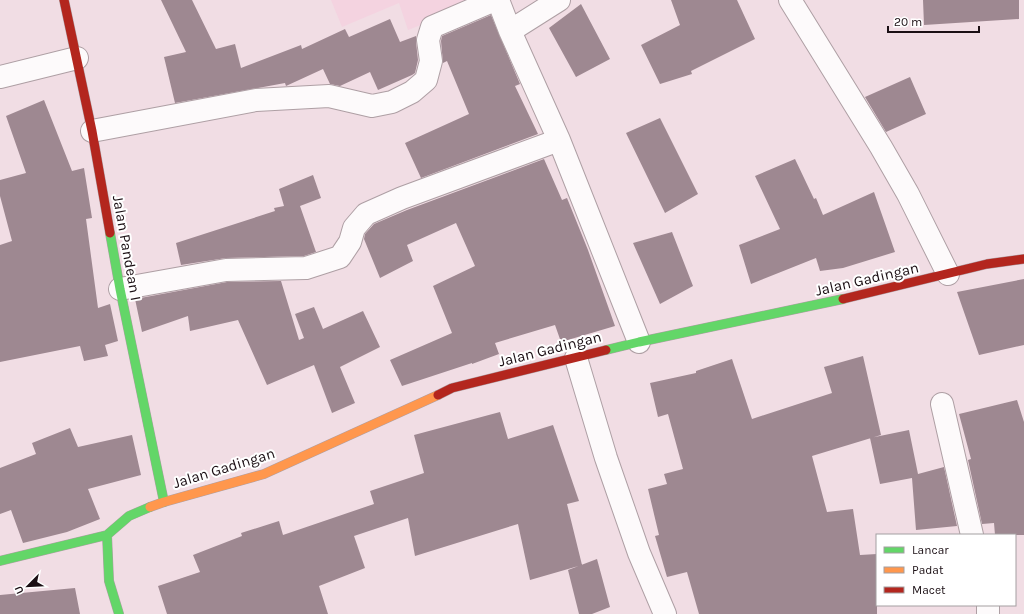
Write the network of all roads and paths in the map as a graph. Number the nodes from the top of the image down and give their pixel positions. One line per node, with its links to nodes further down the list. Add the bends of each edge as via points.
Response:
1 (64, 0): 6 (street, Jalan Pandean I)
2 (497, 0): 5 (street); 8 (street, via 432,27 428,40 430,61 426,80 412,92 392,102 372,106 329,96 256,100)
3 (559, 0): 5 (street)
4 (790, 0): 11 (street, via 881,147)
5 (510, 31): 9 (street)
6 (77, 58): 7 (street); 8 (street, Jalan Pandean I)
7 (0, 77)
8 (92, 131): 12 (street, Jalan Pandean I)
9 (559, 140): 12 (street, via 402,198 366,214 354,228 350,242 340,257 306,268 226,270); 13 (street)
10 (1024, 259): 11 (street, Jalan Gadingan, via 987,264)
11 (948, 274): 13 (street, Jalan Gadingan, via 806,308)
12 (120, 289): 16 (street, Jalan Pandean I)
13 (639, 342): 14 (street, Jalan Gadingan)
14 (576, 358): 16 (street, Jalan Gadingan, via 452,388 264,474); 20 (street, via 639,554)
15 (942, 404): 17 (street)
16 (164, 502): 18 (street, Jalan Gadingan, via 128,516)
17 (972, 534)
18 (107, 535): 19 (street); 21 (street, via 109,581)
19 (0, 561)
20 (663, 613)
21 (119, 614)

